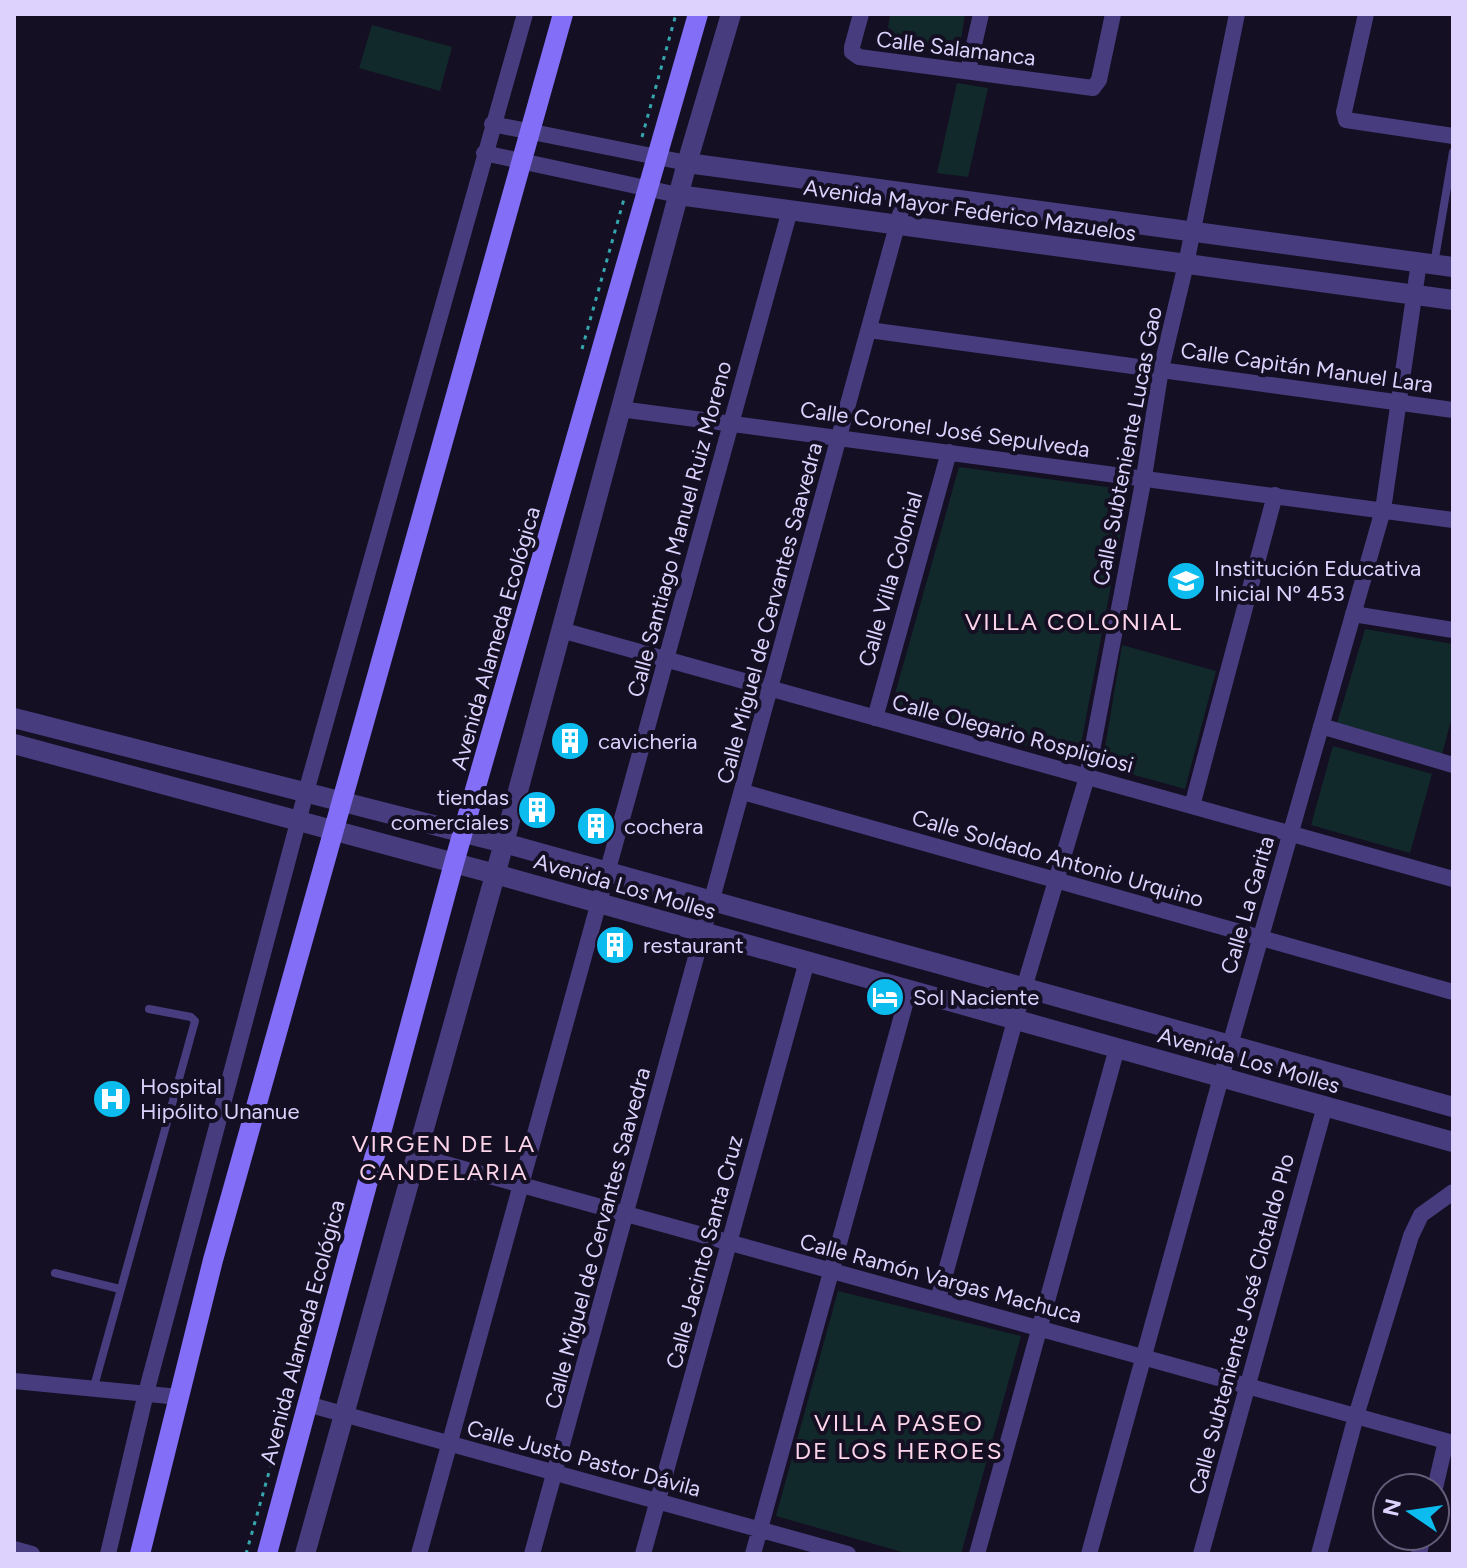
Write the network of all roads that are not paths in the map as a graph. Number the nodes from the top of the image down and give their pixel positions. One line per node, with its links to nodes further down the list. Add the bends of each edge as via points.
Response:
1 (525, 14): 11 (street)
2 (563, 14): 12 (main road)
3 (698, 14): 16 (main road, Avenida Alameda Ecológica)
4 (731, 14): 18 (street)
5 (861, 14): 10 (street, Calle Salamanca, via 854,55)
6 (981, 14): 10 (street)
7 (1113, 14): 10 (street, Calle Salamanca, via 1096,87)
8 (1237, 14): 24 (street, Calle Subteniente Lucas Gao)
9 (1366, 14): 13 (street, via 1346,120)
10 (968, 71)
11 (492, 124): 12 (street, Avenida Mayor Federico Mazuelos); 15 (street)
12 (530, 131): 16 (street, Avenida Mayor Federico Mazuelos); 17 (main road)
13 (1453, 136)
14 (1453, 152): 26 (lane)
15 (484, 153): 17 (street, Avenida Mayor Federico Mazuelos); 52 (street)
16 (657, 157): 18 (street, Avenida Mayor Federico Mazuelos); 19 (main road, Avenida Alameda Ecológica)
17 (521, 161): 19 (street, Avenida Mayor Federico Mazuelos); 54 (main road)
18 (687, 163): 20 (street, Avenida Mayor Federico Mazuelos); 21 (street)
19 (648, 188): 21 (street, Avenida Mayor Federico Mazuelos); 58 (main road, Avenida Alameda Ecológica)
20 (906, 193): 23 (street, Calle Miguel de Cervantes Saavedra); 24 (street, Avenida Mayor Federico Mazuelos)
21 (678, 195): 22 (street, Avenida Mayor Federico Mazuelos); 32 (street)
22 (790, 210): 23 (street, Avenida Mayor Federico Mazuelos); 34 (street, Calle Santiago Manuel Ruiz Moreno)
23 (898, 225): 25 (street, Avenida Mayor Federico Mazuelos); 29 (street, Calle Miguel de Cervantes Saavedra)
24 (1191, 231): 25 (street, Calle Subteniente Lucas Gao); 26 (street, Avenida Mayor Federico Mazuelos)
25 (1186, 264): 27 (street, Avenida Mayor Federico Mazuelos); 30 (street, Calle Subteniente Lucas Gao)
26 (1435, 264): 27 (street, Calle La Garita)
27 (1414, 295): 28 (street, Avenida Mayor Federico Mazuelos); 31 (street, Calle La Garita)
28 (1453, 300)
29 (869, 330): 30 (street, Calle Capitán Manuel Lara); 35 (street, Calle Miguel de Cervantes Saavedra)
30 (1161, 369): 31 (street, Calle Capitán Manuel Lara); 37 (street, Calle Subteniente Lucas Gao)
31 (1398, 402): 33 (street, Calle Capitán Manuel Lara); 39 (street, Calle La Garita)
32 (620, 409): 34 (street, Calle Coronel José Sepulveda); 42 (street)
33 (1453, 410)
34 (732, 423): 35 (street, Calle Coronel José Sepulveda); 44 (street, Calle Santiago Manuel Ruiz Moreno)
35 (840, 437): 36 (street, Calle Coronel José Sepulveda); 45 (street, Calle Miguel de Cervantes Saavedra)
36 (949, 452): 37 (street, Calle Coronel José Sepulveda); 47 (street, Calle Villa Colonial)
37 (1144, 477): 38 (street, Calle Coronel José Sepulveda); 51 (street, Calle Subteniente Lucas Gao)
38 (1275, 495): 39 (street, Calle Coronel José Sepulveda); 55 (street)
39 (1383, 510): 40 (street, Calle Coronel José Sepulveda); 41 (street, Calle La Garita)
40 (1453, 520)
41 (1353, 614): 43 (street); 48 (street, Calle La Garita)
42 (561, 630): 44 (street, Calle Olegario Rospligiosi); 60 (street)
43 (1453, 630)
44 (667, 659): 45 (street, Calle Olegario Rospligiosi); 62 (street, Calle Santiago Manuel Ruiz Moreno)
45 (771, 689): 47 (street, Calle Olegario Rospligiosi); 53 (street, Calle Miguel de Cervantes Saavedra)
46 (14, 718): 52 (street, Avenida Los Molles)
47 (875, 718): 51 (street, Calle Olegario Rospligiosi)
48 (1321, 726): 50 (street); 59 (street, Calle La Garita)
49 (14, 744): 56 (street, Avenida Los Molles)
50 (1453, 765)
51 (1087, 777): 55 (street, Calle Olegario Rospligiosi); 65 (street, Calle Subteniente Lucas Gao)
52 (306, 792): 54 (street, Avenida Los Molles); 56 (street)
53 (743, 792): 65 (street, Calle Soldado Antonio Urquino); 66 (street, Calle Miguel de Cervantes Saavedra)
54 (341, 802): 57 (main road); 58 (street, Avenida Los Molles)
55 (1192, 806): 59 (street, Calle Olegario Rospligiosi)
56 (299, 821): 57 (street, Avenida Los Molles); 96 (street)
57 (333, 831): 61 (street, Avenida Los Molles); 97 (main road)
58 (464, 833): 60 (street, Avenida Los Molles); 61 (main road, Avenida Alameda Ecológica)
59 (1291, 833): 64 (street, Calle Olegario Rospligiosi); 69 (street, Calle La Garita)
60 (504, 843): 62 (street, Avenida Los Molles); 63 (street)
61 (454, 863): 63 (street, Avenida Los Molles); 98 (main road, Avenida Alameda Ecológica)
62 (608, 872): 66 (street, Avenida Los Molles); 67 (street, Calle Santiago Manuel Ruiz Moreno)
63 (495, 874): 67 (street, Avenida Los Molles); 82 (street)
64 (1453, 879)
65 (1057, 881): 69 (street, Calle Soldado Antonio Urquino); 71 (street, Calle Subteniente Lucas Gao)
66 (713, 901): 68 (street, Calle Miguel de Cervantes Saavedra); 71 (street, Avenida Los Molles)
67 (600, 904): 68 (street, Avenida Los Molles); 83 (street, Calle Santiago Manuel Ruiz Moreno)
68 (704, 933): 70 (street, Avenida Los Molles); 85 (street, Calle Miguel de Cervantes Saavedra)
69 (1260, 938): 73 (street, Calle Soldado Antonio Urquino); 76 (street, Calle La Garita)
70 (807, 961): 72 (street, Avenida Los Molles); 86 (street, Calle Jacinto Santa Cruz)
71 (1024, 988): 75 (street, Calle Subteniente Lucas Gao); 76 (street, Avenida Los Molles)
72 (909, 990): 75 (street, Avenida Los Molles); 87 (street)
73 (1453, 992)
74 (149, 1009): 89 (lane, via 195,1021)
75 (1016, 1020): 77 (street, Avenida Los Molles); 90 (street, Calle Subteniente Lucas Gao)
76 (1230, 1045): 78 (street, Calle La Garita); 80 (street, Avenida Los Molles)
77 (1117, 1048): 78 (street, Avenida Los Molles); 91 (street)
78 (1221, 1077): 79 (street, Avenida Los Molles); 92 (street, Calle La Garita)
79 (1325, 1106): 81 (street, Avenida Los Molles); 94 (street, Calle Subteniente José Clotaldo Plo)
80 (1453, 1107)
81 (1453, 1142)
82 (417, 1156): 83 (street, Calle Ramón Vargas Machuca); 99 (street)
83 (522, 1185): 85 (street, Calle Ramón Vargas Machuca); 102 (street, Calle Santiago Manuel Ruiz Moreno)
84 (1453, 1192): 100 (street, via 1421,1215 1411,1236)
85 (626, 1214): 86 (street, Calle Ramón Vargas Machuca); 104 (street, Calle Miguel de Cervantes Saavedra)
86 (729, 1242): 87 (street, Calle Ramón Vargas Machuca); 105 (street, Calle Jacinto Santa Cruz)
87 (831, 1271): 90 (street, Calle Ramón Vargas Machuca); 106 (street)
88 (55, 1273): 89 (lane)
89 (120, 1289): 95 (lane)
90 (938, 1300): 91 (street, Calle Ramón Vargas Machuca)
91 (1040, 1328): 92 (street, Calle Ramón Vargas Machuca); 118 (street)
92 (1143, 1357): 94 (street, Calle Ramón Vargas Machuca); 119 (street, Calle La Garita)
93 (14, 1381): 95 (street)
94 (1247, 1386): 100 (street, Calle Ramón Vargas Machuca); 120 (street, Calle Subteniente José Clotaldo Plo)
95 (93, 1390): 96 (street)
96 (146, 1393): 97 (street); 109 (street)
97 (179, 1397): 110 (main road)
98 (307, 1404): 99 (street, Calle Justo Pastor Dávila); 111 (main road, Avenida Alameda Ecológica)
99 (343, 1413): 102 (street, Calle Justo Pastor Dávila); 112 (street)
100 (1356, 1416): 101 (street, Calle Ramón Vargas Machuca); 121 (street)
101 (1450, 1442): 103 (street)
102 (450, 1444): 104 (street, Calle Justo Pastor Dávila); 113 (street, Calle Santiago Manuel Ruiz Moreno)
103 (1440, 1472)
104 (555, 1473): 105 (street, Calle Justo Pastor Dávila); 114 (street, Calle Miguel de Cervantes Saavedra)
105 (657, 1501): 106 (street, Calle Justo Pastor Dávila); 115 (street, Calle Jacinto Santa Cruz)
106 (760, 1529): 116 (street); 117 (street, Calle Justo Pastor Dávila)
107 (14, 1549): 108 (street)
108 (32, 1554)
109 (108, 1554)
110 (140, 1554)
111 (267, 1554)
112 (305, 1554)
113 (419, 1554)
114 (532, 1554)
115 (643, 1554)
116 (753, 1554)
117 (848, 1554)
118 (977, 1554)
119 (1089, 1554)
120 (1201, 1554)
121 (1319, 1554)

